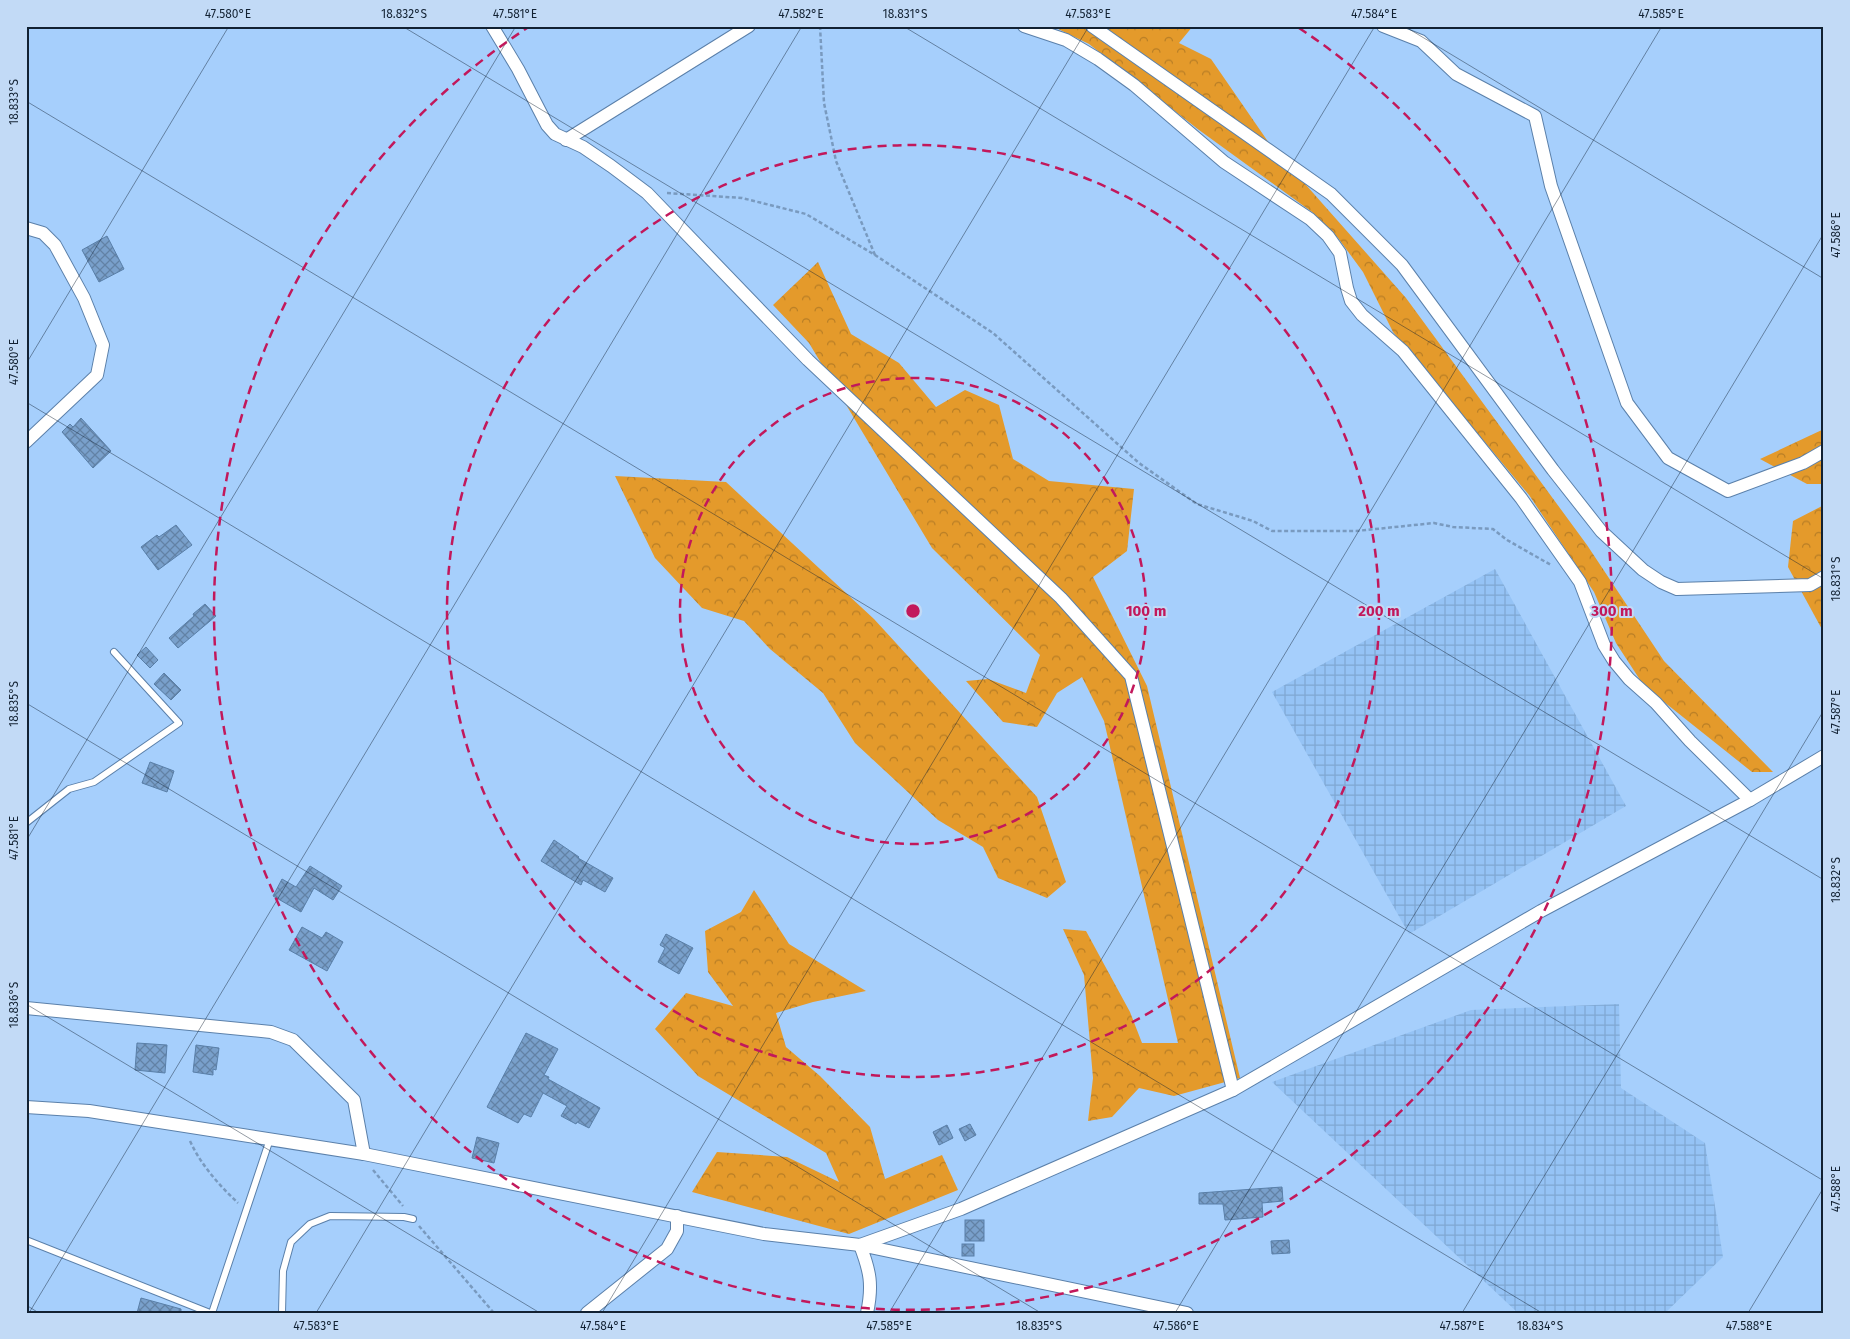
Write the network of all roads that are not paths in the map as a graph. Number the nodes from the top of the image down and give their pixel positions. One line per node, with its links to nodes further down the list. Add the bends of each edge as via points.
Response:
1 (492, 26): 6 (street, via 547,125)
2 (749, 26): 6 (street)
3 (1024, 26): 13 (street, via 1066,40 1098,59 1134,85 1224,162 1310,219 1328,236 1340,253 1351,301 1403,351 1521,498 1580,582 1614,661)
4 (1092, 26): 10 (street, via 1331,194 1402,265 1601,531 1643,570 1677,589 1810,585)
5 (1382, 26): 9 (street, via 1421,40 1456,74 1536,116 1551,186 1627,403 1668,458 1728,491 1803,463)
6 (566, 140): 16 (street, via 583,147 647,193 808,360 1061,598 1131,676)
7 (26, 228): 8 (street, via 43,233 55,245 84,298 103,345 97,375)
8 (26, 442)
9 (1824, 451)
10 (1824, 577)
11 (114, 652): 14 (lane, via 179,723 94,782 70,789)
12 (1824, 756): 13 (street)
13 (1750, 800): 16 (street, via 1542,911)
14 (26, 824)
15 (26, 1008): 19 (street, via 270,1032 293,1040 354,1100)
16 (1233, 1090): 23 (street, via 961,1209)
17 (26, 1107): 18 (street, via 89,1111)
18 (270, 1139): 19 (street); 25 (lane)
19 (364, 1154): 20 (street)
20 (677, 1216): 23 (street, via 764,1234); 27 (street, via 677,1230 667,1248)
21 (413, 1219): 26 (lane, via 330,1216 310,1224 291,1242 283,1271)
22 (26, 1240): 25 (lane)
23 (860, 1245): 24 (street); 28 (street, via 868,1266 871,1293)
24 (1178, 1312)
25 (211, 1313)
26 (282, 1313)
27 (587, 1313)
28 (867, 1313)

